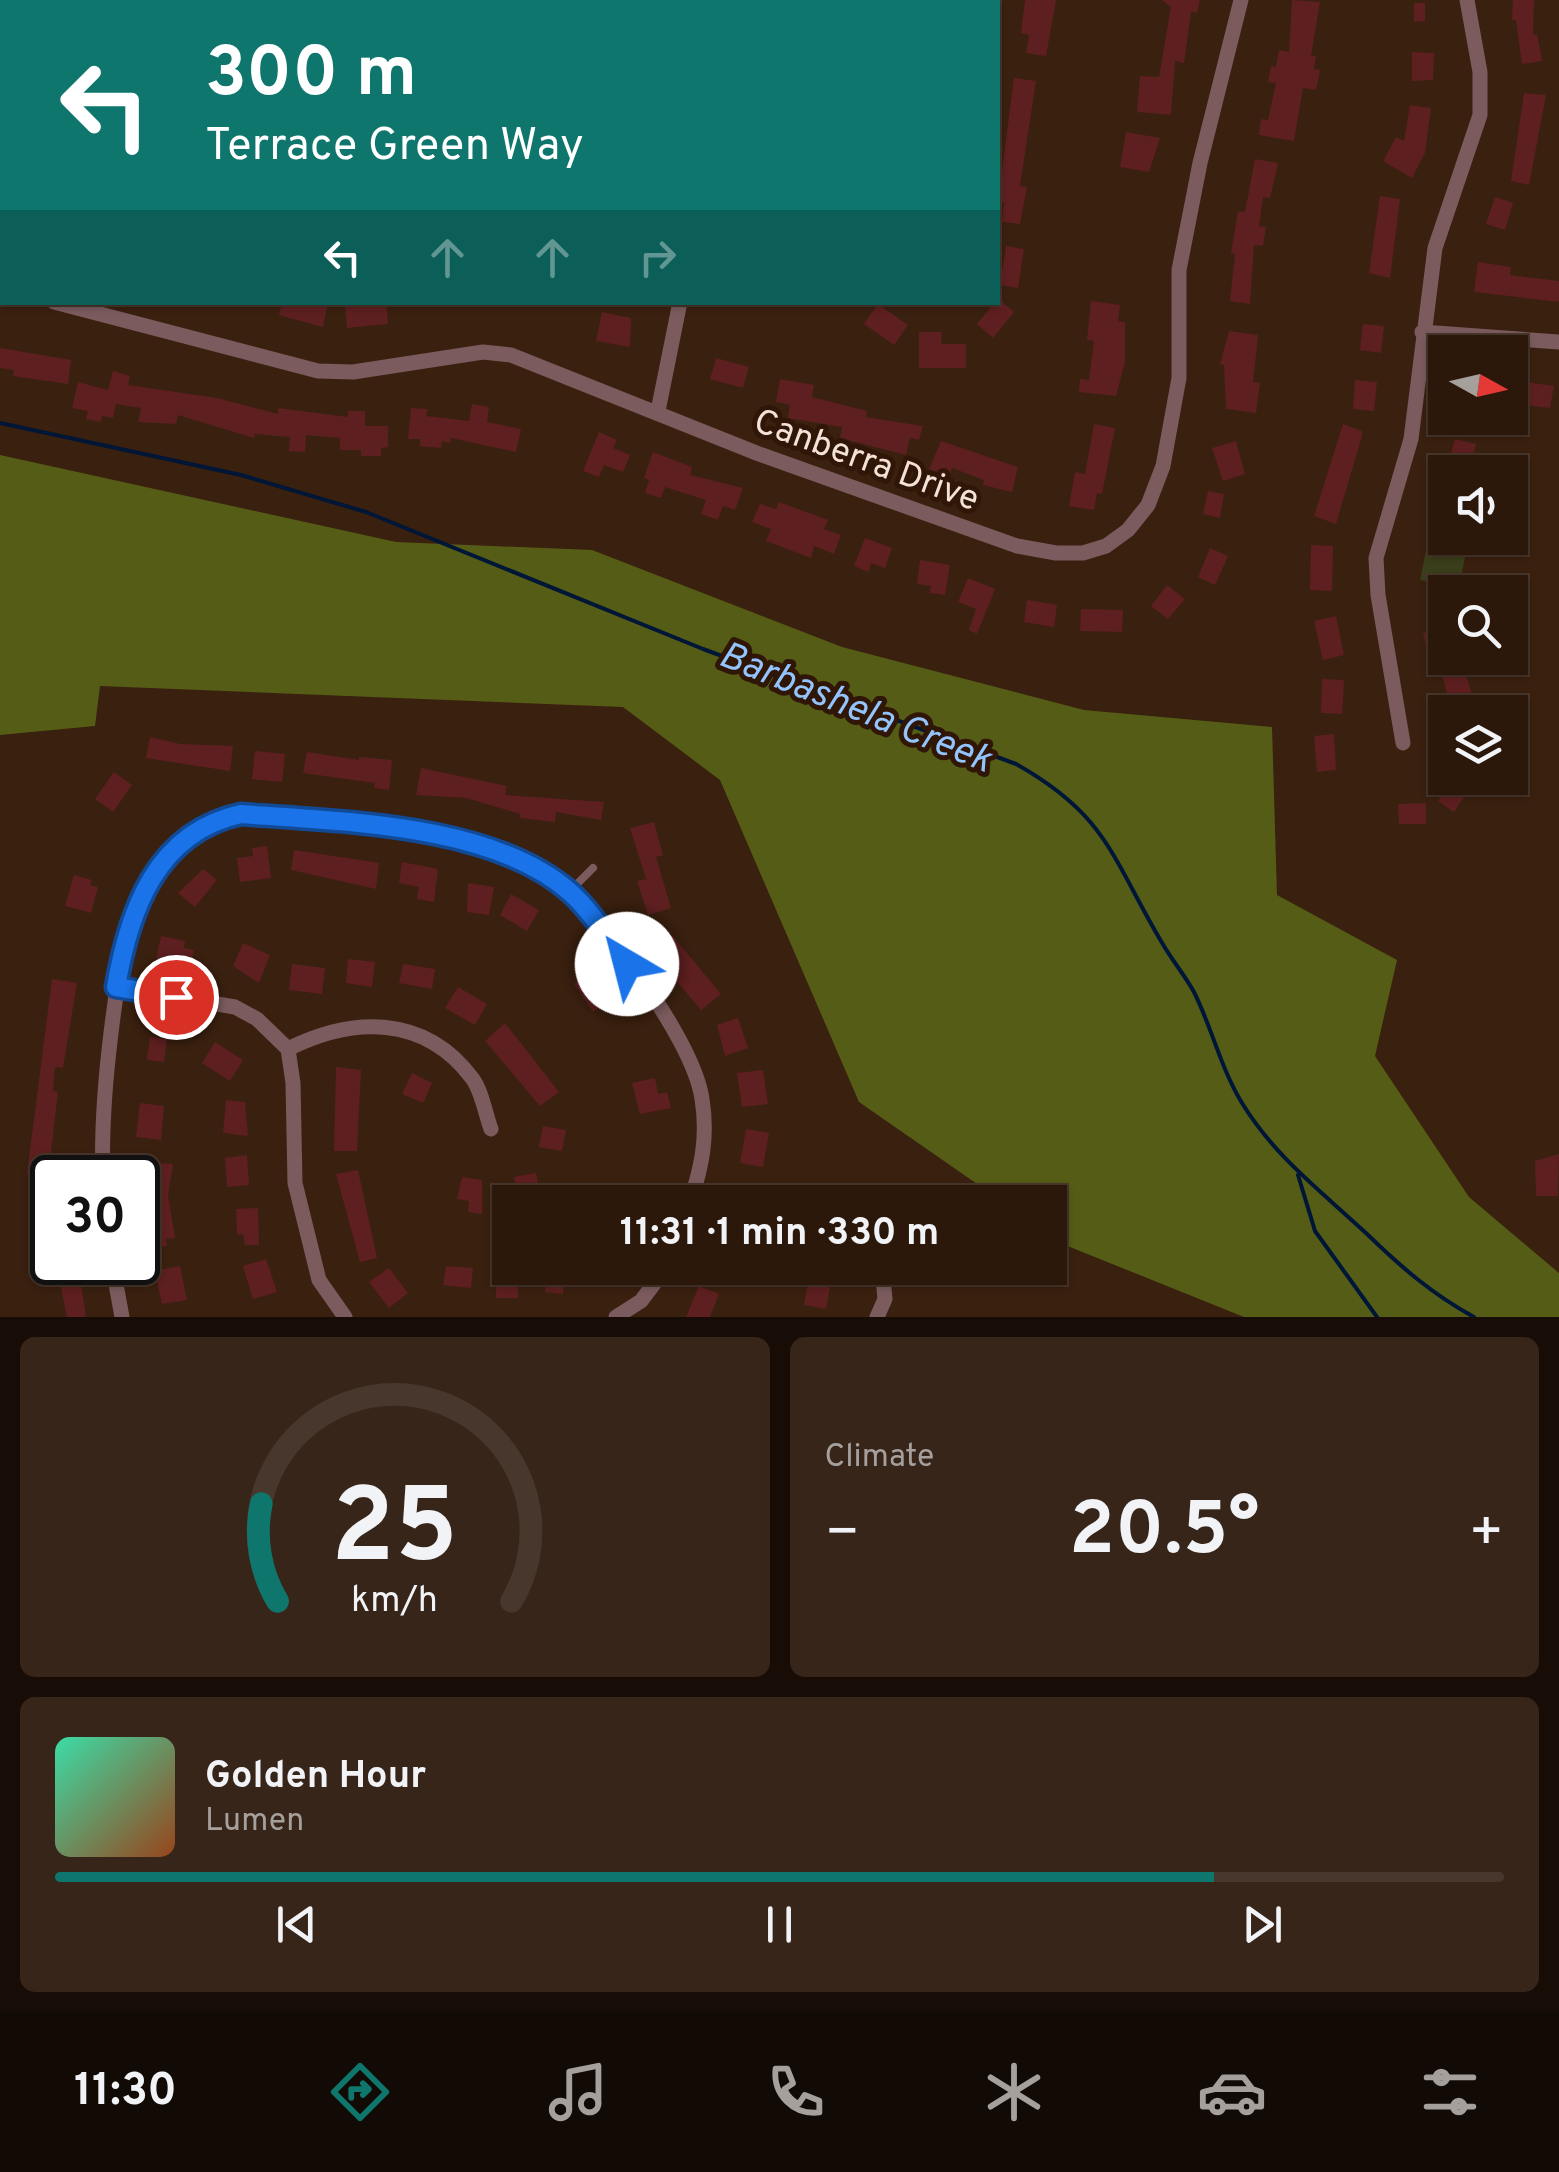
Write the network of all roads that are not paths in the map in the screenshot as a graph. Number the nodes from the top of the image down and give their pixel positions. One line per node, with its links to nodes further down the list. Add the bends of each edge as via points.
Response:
1 (1241, 0): 7 (street, Canberra Drive, via 1178,270 1178,391 1160,480 1128,530 1106,546 1082,553 1017,546)
2 (1467, 0): 5 (street, via 1480,115 1444,211)
3 (65, 305): 7 (street, Canberra Drive, via 318,371 483,352 512,355)
4 (679, 305): 7 (street)
5 (1422, 332): 6 (street); 8 (street, via 1411,439 1376,558)
6 (1559, 342)
7 (658, 411)
8 (1403, 743)
9 (593, 868): 10 (lane)
10 (569, 892): 11 (street, via 529,863 458,839 241,814 214,820 176,846 141,896); 15 (street, via 688,1054 702,1095 706,1138)
11 (116, 987): 12 (street, via 235,1007 258,1018); 14 (street)
12 (288, 1049): 13 (street, via 326,1030 361,1025 422,1036 474,1080); 20 (street, via 295,1184 319,1280)
13 (491, 1129)
14 (102, 1155)
15 (694, 1185)
16 (116, 1285): 19 (street)
17 (654, 1285): 21 (street)
18 (884, 1285): 22 (street)
19 (122, 1317)
20 (346, 1317)
21 (616, 1317)
22 (877, 1317)

